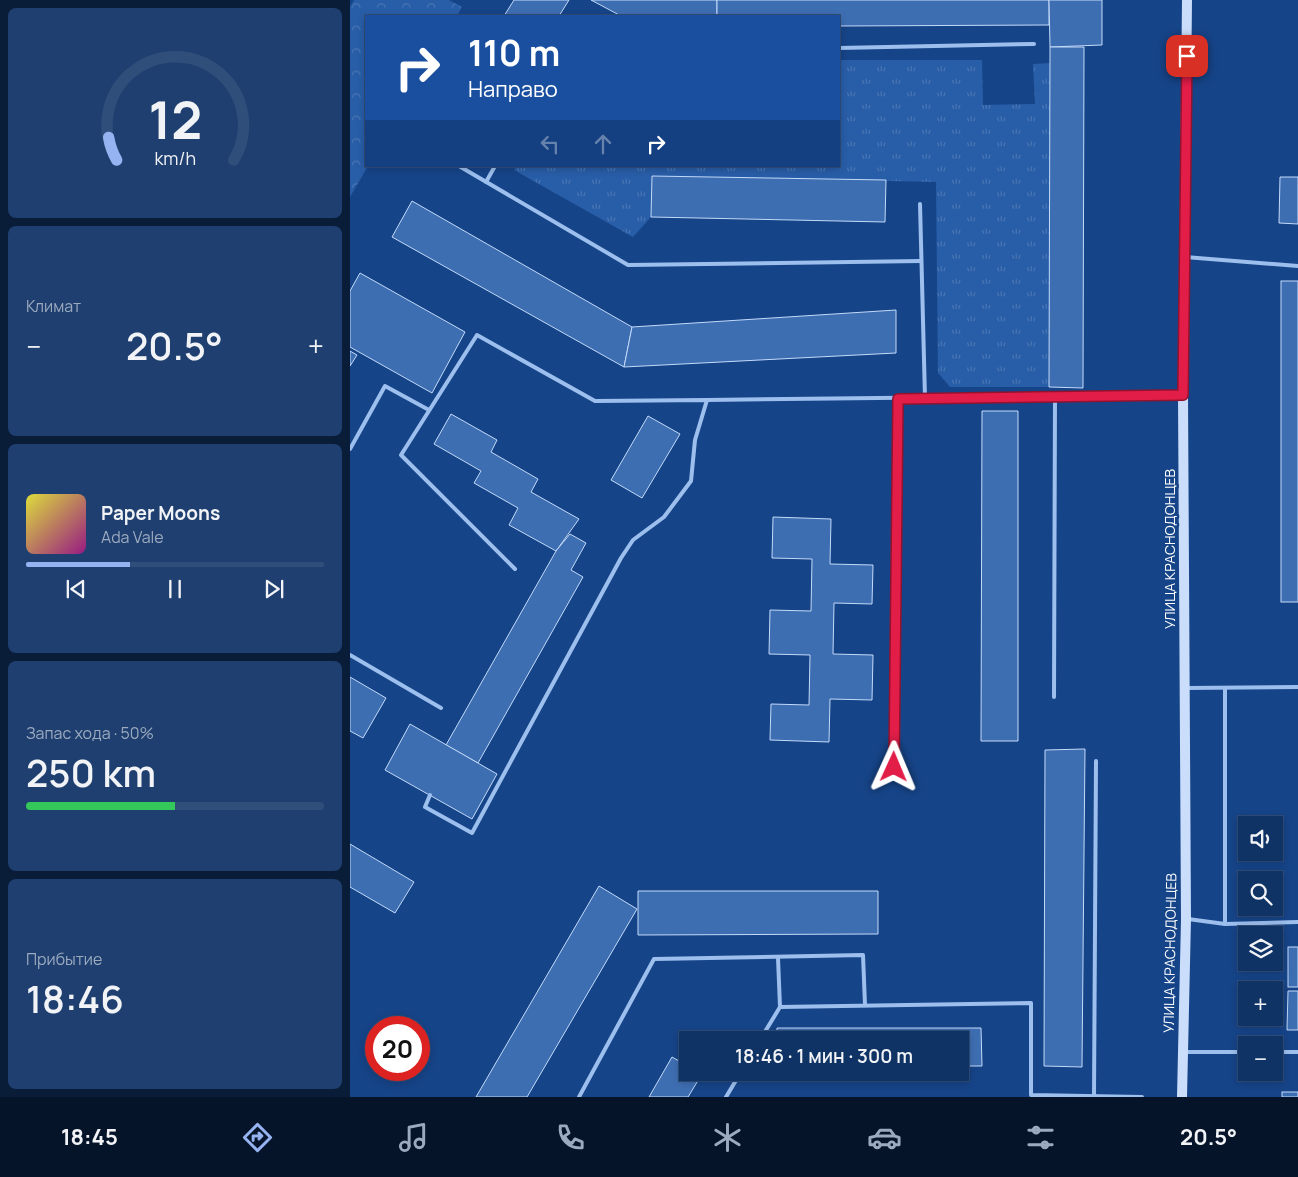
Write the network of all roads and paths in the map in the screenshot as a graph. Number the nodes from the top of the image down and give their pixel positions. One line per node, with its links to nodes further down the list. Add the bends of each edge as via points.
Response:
1 (1188, 0): 8 (main road, УЛИЦА КРАСНОДОНЦЕВ)
2 (1034, 44): 3 (lane)
3 (840, 48)
4 (462, 167): 6 (lane)
5 (494, 167): 6 (lane)
6 (486, 182): 9 (lane, via 628,265)
7 (920, 204): 9 (lane)
8 (1185, 256): 10 (lane); 11 (main road, УЛИЦА КРАСНОДОНЦЕВ)
9 (921, 260): 13 (lane)
10 (1298, 266)
11 (1183, 395): 12 (lane); 21 (main road, УЛИЦА КРАСНОДОНЦЕВ)
12 (1055, 396): 13 (lane); 23 (lane)
13 (925, 398): 14 (lane)
14 (898, 399): 15 (lane); 26 (lane)
15 (707, 400): 16 (lane, via 595,401 477,335); 27 (lane, via 695,440 691,481 664,516 633,540 621,558 472,833 425,807)
16 (429, 410): 17 (lane, via 385,386); 18 (lane, via 401,455)
17 (350, 448)
18 (515, 569)
19 (350, 655): 24 (lane)
20 (1298, 687): 22 (lane)
21 (1185, 688): 22 (lane); 28 (main road, УЛИЦА КРАСНОДОНЦЕВ)
22 (1224, 688): 30 (lane)
23 (1054, 697)
24 (441, 708)
25 (1096, 761): 40 (lane)
26 (894, 767)
27 (430, 796)
28 (1186, 919): 30 (lane); 35 (main road, УЛИЦА КРАСНОДОНЦЕВ)
29 (1298, 922): 30 (lane)
30 (1226, 924)
31 (778, 958): 32 (lane, via 863,955); 33 (lane); 41 (lane, via 654,959)
32 (865, 1004): 33 (lane); 40 (lane, via 1031,1003 1030,1095)
33 (780, 1008): 34 (lane)
34 (766, 1031)
35 (1183, 1052): 36 (lane); 44 (main road, УЛИЦА КРАСНОДОНЦЕВ)
36 (1238, 1052)
37 (1283, 1052): 38 (lane)
38 (1298, 1052)
39 (735, 1081): 42 (lane)
40 (1094, 1096): 43 (lane)
41 (579, 1097)
42 (726, 1097)
43 (1142, 1097)
44 (1182, 1097)

